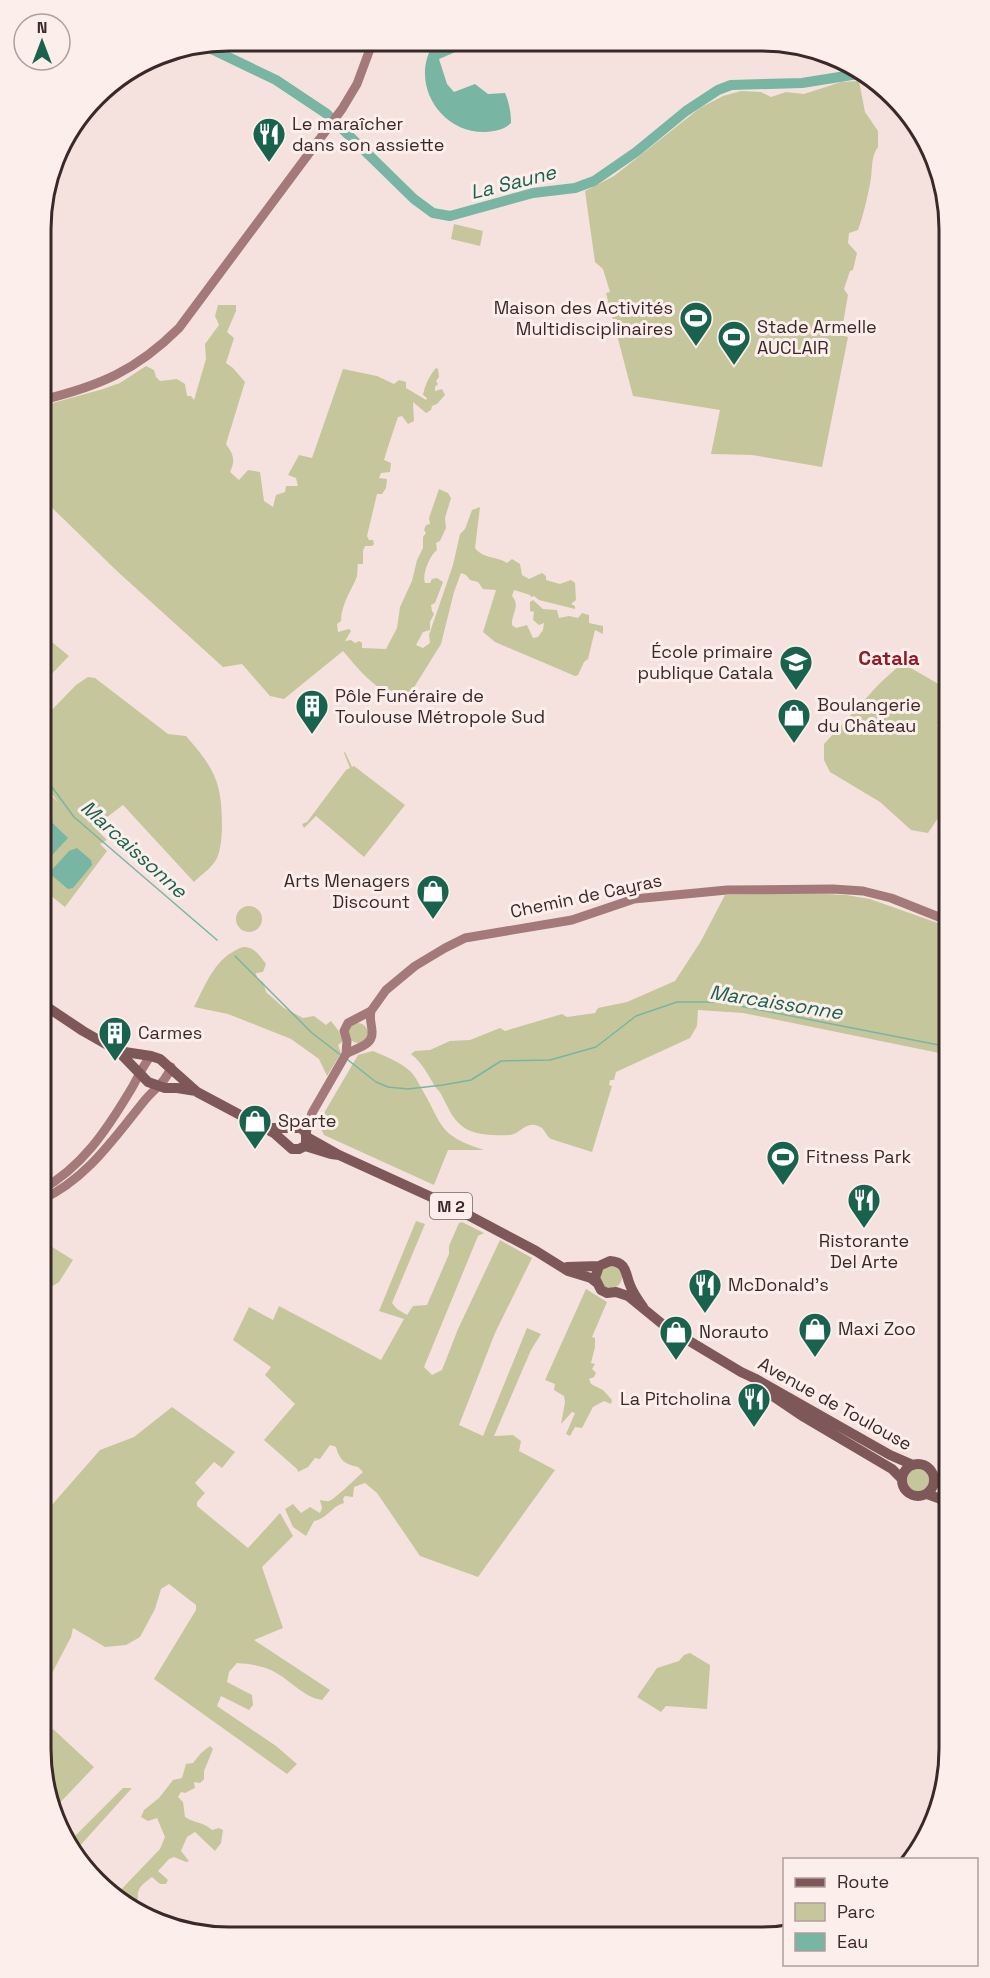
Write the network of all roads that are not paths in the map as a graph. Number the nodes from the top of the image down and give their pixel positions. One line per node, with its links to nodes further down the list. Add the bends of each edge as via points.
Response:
1 (369, 51): 3 (street, via 357,84 340,112 195,309 165,342 110,379)
2 (51, 395): 3 (street)
3 (56, 395): 4 (street)
4 (51, 397)
5 (939, 917): 7 (street, Chemin de Cayras, via 891,898 833,889 727,890 634,899 572,920 465,938 399,978)
6 (51, 1009): 12 (main road, M 2)
7 (371, 1011): 8 (street, Chemin de Cayras); 9 (street)
8 (359, 1019): 9 (street); 10 (street, Chemin de Cayras, via 346,1025)
9 (370, 1025): 11 (street, via 370,1039)
10 (347, 1041): 11 (street); 13 (street, Chemin de Cayras)
11 (359, 1047): 13 (street)
12 (118, 1051): 14 (main road, M 2); 16 (main road, M 2)
13 (346, 1054): 20 (street, Chemin de Cayras)
14 (151, 1056): 15 (main road, M 2); 16 (street)
15 (171, 1067): 17 (street); 18 (main road, M 2)
16 (139, 1075): 17 (main road, M 2); 22 (street, via 92,1148)
17 (159, 1087): 18 (main road, M 2); 23 (street, via 88,1168)
18 (197, 1092): 19 (main road, M 2)
19 (264, 1128): 20 (main road, M 2); 21 (main road, M 2)
20 (301, 1134): 21 (main road, via 284,1136); 21 (main road, via 295,1149); 24 (main road, M 2, via 331,1154 451,1206)
21 (285, 1143)
22 (51, 1183)
23 (51, 1194)
24 (558, 1265): 25 (main road, M 2); 27 (main road, M 2)
25 (599, 1266): 26 (main road, via 608,1261 618,1262 626,1270); 27 (main road)
26 (627, 1278): 28 (main road, via 625,1286); 29 (main road)
27 (596, 1282): 28 (main road, via 605,1292)
28 (616, 1293): 29 (main road)
29 (643, 1307): 30 (main road, Avenue de Toulouse, via 666,1327)
30 (741, 1372): 31 (main road, Avenue de Toulouse); 32 (main road, Avenue de Toulouse, via 804,1417 892,1468)
31 (913, 1465): 32 (main road, via 905,1470); 33 (main road, via 926,1466)
32 (902, 1479): 35 (main road, via 909,1493)
33 (934, 1479): 34 (main road); 35 (main road)
34 (939, 1483)
35 (927, 1494): 36 (main road)
36 (939, 1498)

